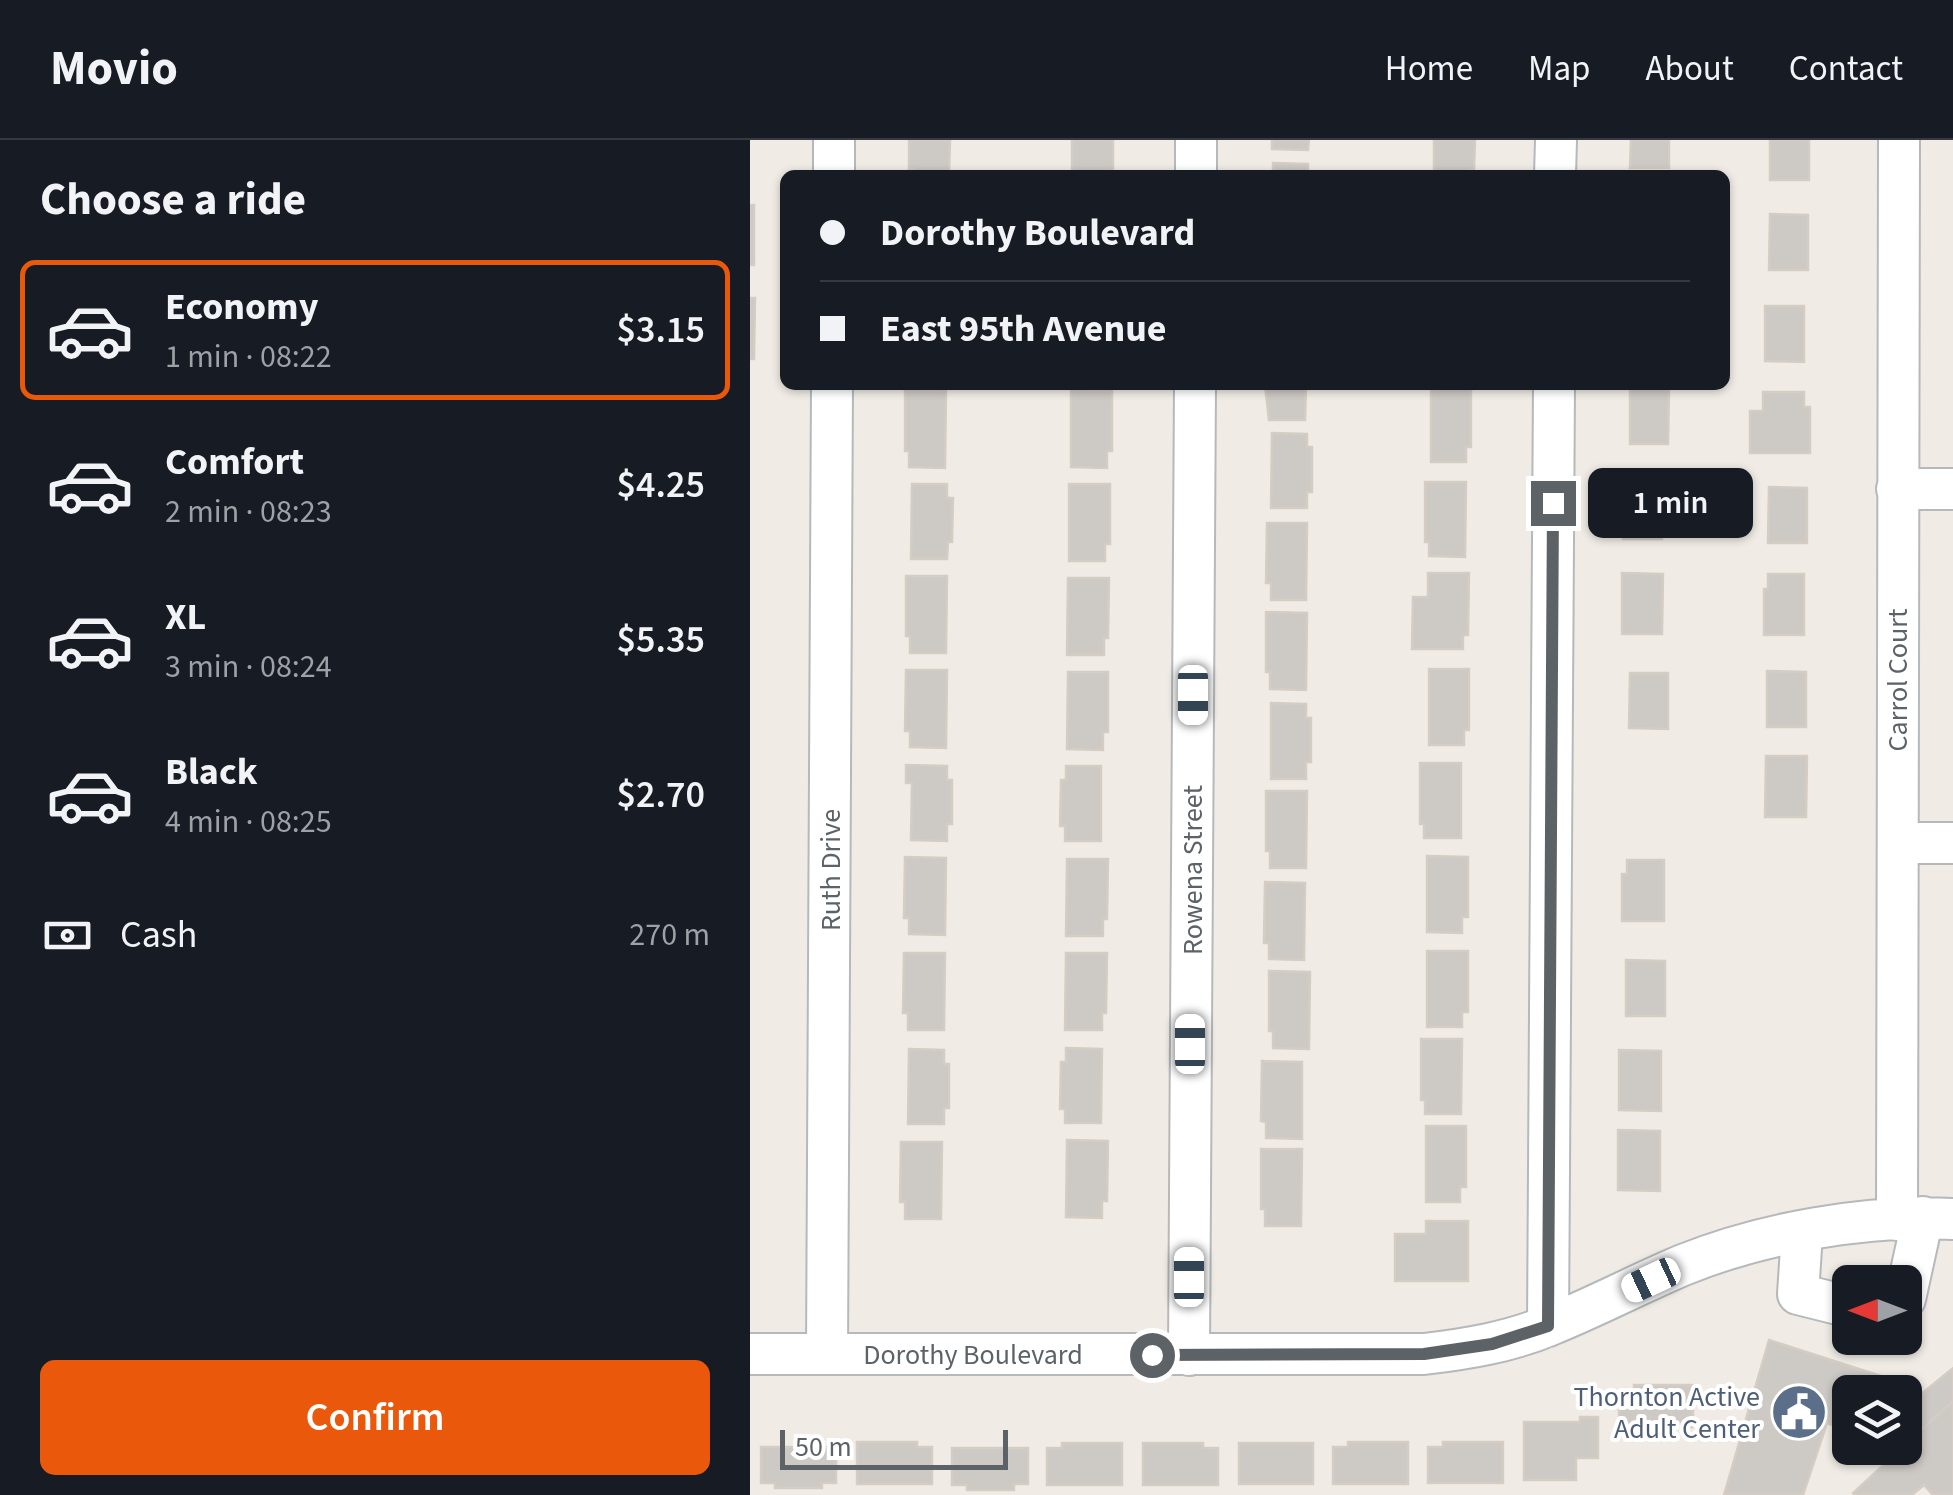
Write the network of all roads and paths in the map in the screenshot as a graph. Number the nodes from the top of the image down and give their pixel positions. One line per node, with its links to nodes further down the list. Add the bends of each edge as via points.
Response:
1 (834, 140): 5 (street)
2 (1196, 140): 6 (street)
3 (1556, 140): 7 (street)
4 (1900, 140): 11 (street, Carrol Court)
5 (834, 170)
6 (1196, 170)
7 (1556, 170)
8 (832, 390): 21 (street, Ruth Drive)
9 (1194, 390): 22 (street, Rowena Street)
10 (1554, 390): 19 (street)
11 (1897, 489): 12 (street); 13 (street, Carrol Court)
12 (1953, 490)
13 (1898, 843): 14 (street); 15 (street, Carrol Court)
14 (1953, 844)
15 (1924, 1219): 16 (street, Dorothy Boulevard); 17 (street, Carrol Court)
16 (1802, 1233): 18 (street, via 1798,1294); 19 (street, Dorothy Boulevard, via 1686,1264)
17 (1913, 1265)
18 (1832, 1302)
19 (1548, 1326): 22 (street, Dorothy Boulevard, via 1492,1344 1424,1354)
20 (750, 1354): 21 (street, Dorothy Boulevard)
21 (827, 1354): 22 (street, Dorothy Boulevard)
22 (1189, 1355)

